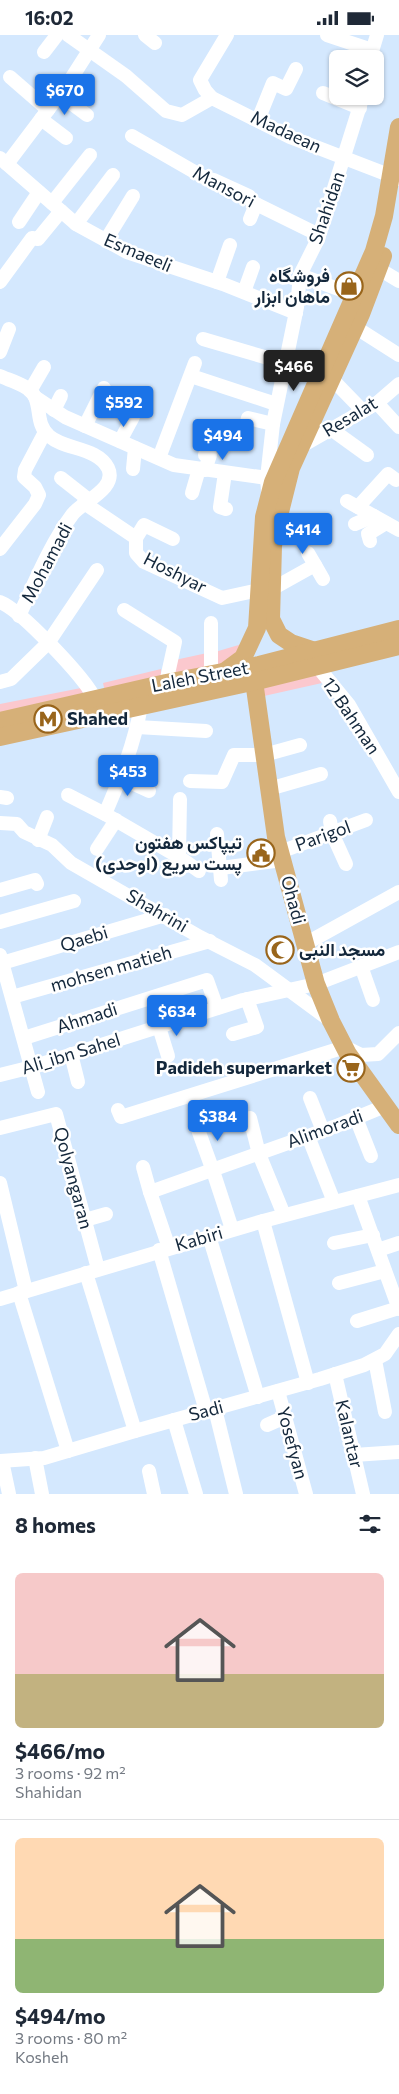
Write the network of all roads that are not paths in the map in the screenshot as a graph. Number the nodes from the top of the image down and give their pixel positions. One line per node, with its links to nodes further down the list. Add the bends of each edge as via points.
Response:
1 (57, 35): 10 (street)
2 (68, 35): 7 (street)
3 (99, 35): 7 (street)
4 (227, 35): 16 (street, via 200,79)
5 (327, 35): 8 (street)
6 (377, 35): 9 (street)
7 (88, 50): 15 (street); 16 (street, via 166,111 182,115)
8 (362, 50)
9 (372, 50)
10 (44, 52)
11 (296, 69): 20 (street, via 286,89 267,80)
12 (10, 77): 18 (street)
13 (323, 93): 14 (street)
14 (329, 94)
15 (60, 95): 18 (street); 19 (street)
16 (212, 98): 20 (street, Madaean)
17 (361, 105): 25 (street, Shahidan)
18 (44, 115): 23 (street); 26 (street)
19 (87, 115)
20 (258, 120): 25 (street, Madaean, via 290,137)
21 (399, 127): 28 (main road)
22 (132, 136): 32 (street, Mansori, via 205,178 250,197)
23 (66, 138)
24 (90, 155): 33 (street)
25 (344, 157): 28 (street, Madaean); 37 (street, Shahidan)
26 (3, 161): 30 (street, Esmaeeli)
27 (113, 175): 36 (street)
28 (395, 177): 86 (main road, via 374,251 289,442)
29 (399, 191): 41 (main road)
30 (39, 192): 33 (street, Esmaeeli); 35 (street)
31 (133, 196): 38 (street)
32 (256, 204): 34 (street); 37 (street, Mansori)
33 (56, 207): 36 (street, Esmaeeli); 44 (street, via 38,239 32,238)
34 (250, 219)
35 (19, 222)
36 (76, 224): 38 (street, Esmaeeli)
37 (319, 235): 42 (street, Shahidan)
38 (106, 240): 45 (street, Esmaeeli, via 127,252)
39 (230, 245): 45 (street)
40 (253, 267): 47 (street)
41 (379, 269): 43 (street); 49 (main road)
42 (300, 275): 46 (street); 48 (street, Shahidan)
43 (399, 281)
44 (0, 282)
45 (217, 282): 47 (street, Esmaeeli)
46 (341, 290)
47 (244, 292): 48 (street, Esmaeeli)
48 (296, 313): 54 (street, Shahidan)
49 (355, 327): 53 (street); 56 (main road)
50 (9, 329): 52 (street)
51 (203, 339): 54 (street)
52 (0, 352)
53 (399, 355)
54 (285, 363): 63 (street, Shahidan)
55 (44, 367): 60 (street)
56 (332, 379): 65 (street); 75 (main road)
57 (2, 380): 60 (street, via 26,387)
58 (399, 384): 62 (street, Resalat)
59 (104, 388): 68 (street)
60 (32, 394): 64 (street); 71 (street)
61 (61, 396): 64 (street)
62 (376, 403): 65 (street, Resalat); 69 (street)
63 (276, 405): 67 (street, Shahidan); 78 (street, via 193,370)
64 (54, 410): 68 (street)
65 (363, 411): 70 (street, Resalat)
66 (133, 417): 73 (street)
67 (273, 424): 72 (street, via 248,418); 83 (street, Shahidan)
68 (85, 426): 73 (street)
69 (399, 427)
70 (331, 429): 75 (street, Resalat); 77 (street)
71 (45, 432): 87 (street, Mohamadi, via 58,443 90,453 107,466 110,473 105,487); 95 (street, via 24,477 39,495)
72 (244, 434)
73 (120, 441): 76 (street)
74 (209, 444): 80 (street, via 205,455 210,455)
75 (300, 447): 98 (main road, via 285,486)
76 (135, 448): 78 (street); 79 (street)
77 (367, 455)
78 (160, 459): 80 (street, via 174,465)
79 (133, 469)
80 (202, 469): 81 (street); 85 (street)
81 (225, 473): 83 (street); 88 (street, via 220,507)
82 (61, 478): 87 (street, Hoshyar)
83 (267, 478): 86 (street, Shahidan)
84 (396, 479): 89 (street, via 388,474 353,504)
85 (192, 493)
86 (269, 496): 98 (main road, via 264,517)
87 (87, 501): 92 (street, Hoshyar); 101 (street, Mohamadi, via 72,514 48,553)
88 (226, 509)
89 (380, 519): 90 (street); 91 (street); 94 (street, via 368,534)
90 (355, 524)
91 (399, 531)
92 (136, 538): 93 (street, via 144,525); 98 (street, Hoshyar, via 136,553 144,561 222,598)
93 (173, 539)
94 (370, 541)
95 (0, 549)
96 (97, 571): 104 (street)
97 (323, 579): 98 (street, Hoshyar, via 312,559)
98 (266, 589): 106 (main road, via 271,619 279,635); 107 (main road, via 257,628 243,658)
99 (0, 602): 101 (street)
100 (124, 609): 110 (street, via 175,642)
101 (19, 616): 104 (street)
102 (211, 623): 107 (street)
103 (399, 629): 106 (main road, Laleh Street)
104 (48, 643): 109 (street, via 11,679); 111 (street, via 89,687)
105 (399, 646): 106 (main road, Laleh Street)
106 (316, 659): 107 (main road, Laleh Street); 108 (main road, Laleh Street); 124 (street, 12 Bahman, via 349,705)
107 (217, 673): 110 (main road, Laleh Street)
108 (254, 681): 112 (main road, Laleh Street); 118 (main road, Ohadi)
109 (0, 682)
110 (166, 683): 111 (main road, Laleh Street)
111 (95, 699): 113 (main road, Laleh Street)
112 (141, 706): 114 (street); 116 (main road, Laleh Street)
113 (0, 721)
114 (137, 727): 115 (street); 120 (street)
115 (206, 731)
116 (0, 737)
117 (300, 745): 118 (street)
118 (264, 755): 121 (street, via 234,755 222,782); 122 (main road, Ohadi)
119 (321, 773): 122 (street)
120 (121, 778): 123 (street); 128 (street)
121 (190, 781)
122 (269, 789): 135 (main road, Ohadi)
123 (149, 791)
124 (399, 792)
125 (68, 795): 128 (street)
126 (180, 799): 136 (street)
127 (47, 817): 133 (street)
128 (110, 817): 134 (street); 136 (street)
129 (366, 820): 131 (street, Parigol)
130 (0, 823): 133 (street, Shahrini, via 17,824)
131 (331, 827): 135 (street, Parigol); 137 (street)
132 (217, 834): 135 (street, Parigol, via 221,874)
133 (38, 840): 143 (street, Shahrini, via 52,845 71,863)
134 (97, 849)
135 (281, 856): 146 (main road, Ohadi)
136 (179, 857): 138 (street)
137 (346, 864)
138 (199, 871)
139 (37, 883): 140 (street, via 35,880)
140 (0, 890)
141 (398, 895): 146 (street)
142 (74, 901): 144 (street)
143 (165, 915): 145 (street, Shahrini); 148 (street, Qaebi)
144 (0, 923)
145 (210, 941): 151 (street, Shahrini, via 255,965); 152 (street, mohsen matieh)
146 (305, 944): 150 (main road, Ohadi)
147 (399, 952): 149 (street, Ali_ibn Sahel)
148 (1, 959): 152 (street)
149 (361, 966): 150 (street, Ali_ibn Sahel); 154 (street)
150 (316, 984): 151 (street, Ali_ibn Sahel); 156 (main road, Ohadi)
151 (289, 989): 153 (street, Ali_ibn Sahel); 156 (street, Shahrini)
152 (12, 997): 160 (street)
153 (247, 999): 155 (street, Ali_ibn Sahel); 159 (street, via 257,1027)
154 (373, 1000)
155 (217, 1008): 157 (street, Ali_ibn Sahel); 160 (street, Ahmadi, via 208,980)
156 (331, 1021): 161 (main road, Ohadi)
157 (159, 1027): 162 (street, Ali_ibn Sahel); 163 (street)
158 (399, 1033): 161 (street, via 378,1054 361,1055)
159 (233, 1034)
160 (24, 1038): 164 (street)
161 (345, 1047): 169 (main road, Ohadi); 170 (street, via 121,1117)
162 (72, 1054): 164 (street, Ali_ibn Sahel); 166 (street)
163 (168, 1056)
164 (32, 1067): 165 (street, Ali_ibn Sahel); 167 (street)
165 (0, 1075)
166 (78, 1081)
167 (38, 1092)
168 (310, 1098): 176 (street)
169 (385, 1105): 172 (street, Alimoradi); 174 (main road, Ohadi)
170 (118, 1110)
171 (250, 1118): 178 (street)
172 (356, 1118): 176 (street, Alimoradi); 179 (street)
173 (196, 1124): 181 (street)
174 (399, 1125)
175 (0, 1128): 189 (street, Qolyangaran, via 56,1113)
176 (323, 1131): 177 (street, Alimoradi)
177 (308, 1136): 178 (street, Alimoradi); 186 (street)
178 (259, 1154): 181 (street, Alimoradi); 188 (street)
179 (372, 1156)
180 (143, 1167): 184 (street)
181 (214, 1171): 184 (street, Alimoradi); 191 (street)
182 (0, 1183): 201 (street)
183 (399, 1185): 185 (street, Kabiri)
184 (150, 1192): 196 (street)
185 (358, 1196): 186 (street, Kabiri); 192 (street)
186 (334, 1202): 188 (street, Kabiri)
187 (106, 1214): 189 (street)
188 (284, 1215): 190 (street, Kabiri)
189 (85, 1220): 198 (street, Qolyangaran)
190 (263, 1221): 191 (street, Kabiri); 208 (street)
191 (232, 1229): 193 (street, Kabiri)
192 (373, 1235): 194 (street); 197 (street)
193 (209, 1236): 196 (street, Kabiri); 210 (street)
194 (334, 1243)
195 (399, 1243): 197 (street)
196 (164, 1249): 198 (street, Kabiri); 211 (street)
197 (378, 1250): 199 (street)
198 (92, 1271): 201 (street, Kabiri); 216 (street, Qolyangaran)
199 (385, 1271): 200 (street); 203 (street)
200 (340, 1283)
201 (23, 1292): 202 (street, Kabiri); 217 (street)
202 (0, 1299)
203 (399, 1309): 204 (street)
204 (358, 1321)
205 (398, 1343): 206 (street, Sadi)
206 (375, 1359): 207 (street, Sadi); 212 (street)
207 (335, 1374): 208 (street, Sadi); 219 (street, Kalantar)
208 (308, 1383): 209 (street, Sadi)
209 (278, 1391): 210 (street, Sadi); 213 (street, Yosefyan)
210 (258, 1397): 211 (street, Sadi)
211 (211, 1410): 214 (street, Sadi); 227 (street)
212 (385, 1412)
213 (285, 1417): 215 (street); 228 (street, Yosefyan)
214 (174, 1420): 216 (street, Sadi); 226 (street)
215 (268, 1425)
216 (135, 1431): 217 (street, Sadi)
217 (68, 1451): 220 (street, Sadi)
218 (399, 1452): 219 (street)
219 (354, 1455): 229 (street, Kalantar)
220 (35, 1458): 221 (street, Sadi); 224 (street)
221 (1, 1461): 223 (street)
222 (149, 1471): 225 (street)
223 (9, 1494)
224 (42, 1494)
225 (154, 1494)
226 (196, 1494)
227 (236, 1494)
228 (306, 1494)
229 (363, 1494)

